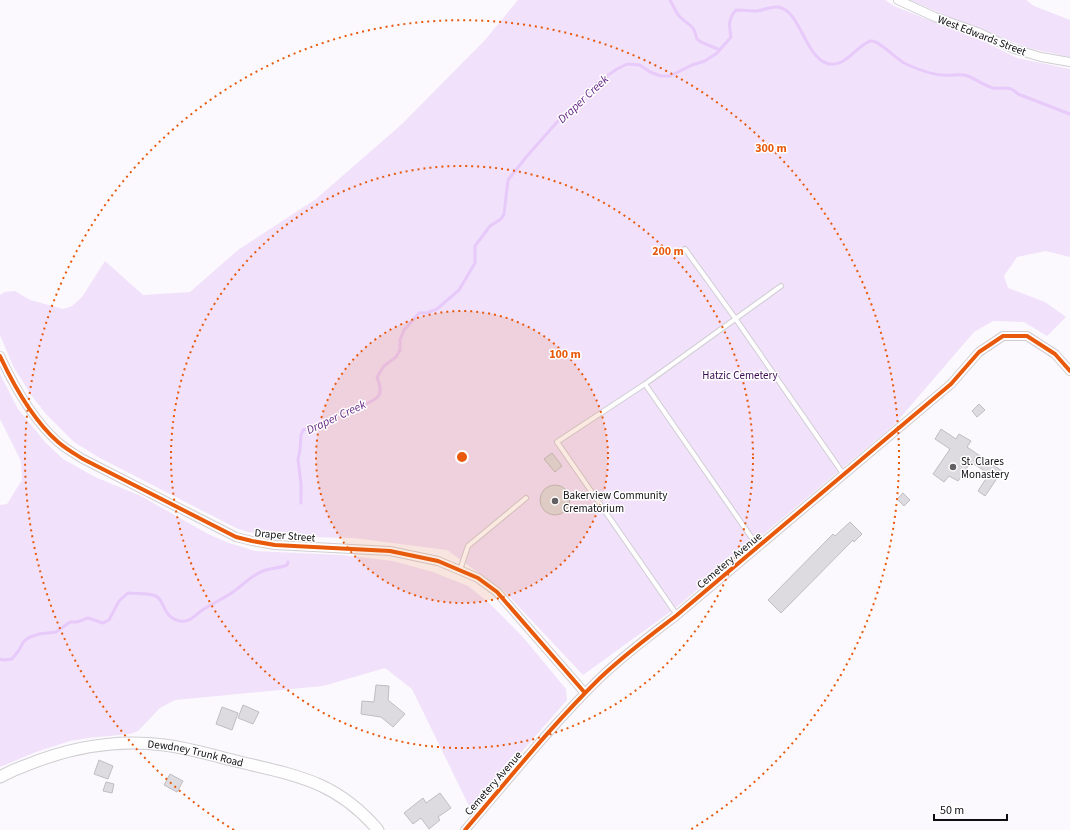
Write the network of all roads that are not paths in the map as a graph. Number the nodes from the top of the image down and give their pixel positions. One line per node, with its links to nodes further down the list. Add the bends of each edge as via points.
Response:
1 (898, 0): 2 (street, West Edwards Street, via 1014,49)
2 (1070, 62)
3 (685, 250): 5 (lane)
4 (781, 286): 5 (lane)
5 (735, 318): 8 (lane); 9 (lane)
6 (0, 356): 12 (street, Draper Street, via 26,404 66,449 236,537 275,545 390,551 438,561)
7 (1070, 371): 9 (street, Cemetery Avenue, via 1055,354 1027,336 1003,336 979,352 950,384)
8 (645, 384): 11 (lane); 13 (lane, via 557,442)
9 (844, 474): 11 (street, Cemetery Avenue)
10 (526, 498): 12 (lane, via 468,546)
11 (758, 547): 13 (street, Cemetery Avenue)
12 (460, 570): 14 (street, Draper Street, via 478,578 497,592)
13 (677, 615): 14 (street, Cemetery Avenue, via 632,649)
14 (585, 693): 17 (street, Cemetery Avenue)
15 (0, 777): 16 (main road, Dewdney Trunk Road, via 45,757 78,748 135,742 165,745 295,775 318,784 351,803)
16 (378, 830)
17 (465, 830)

